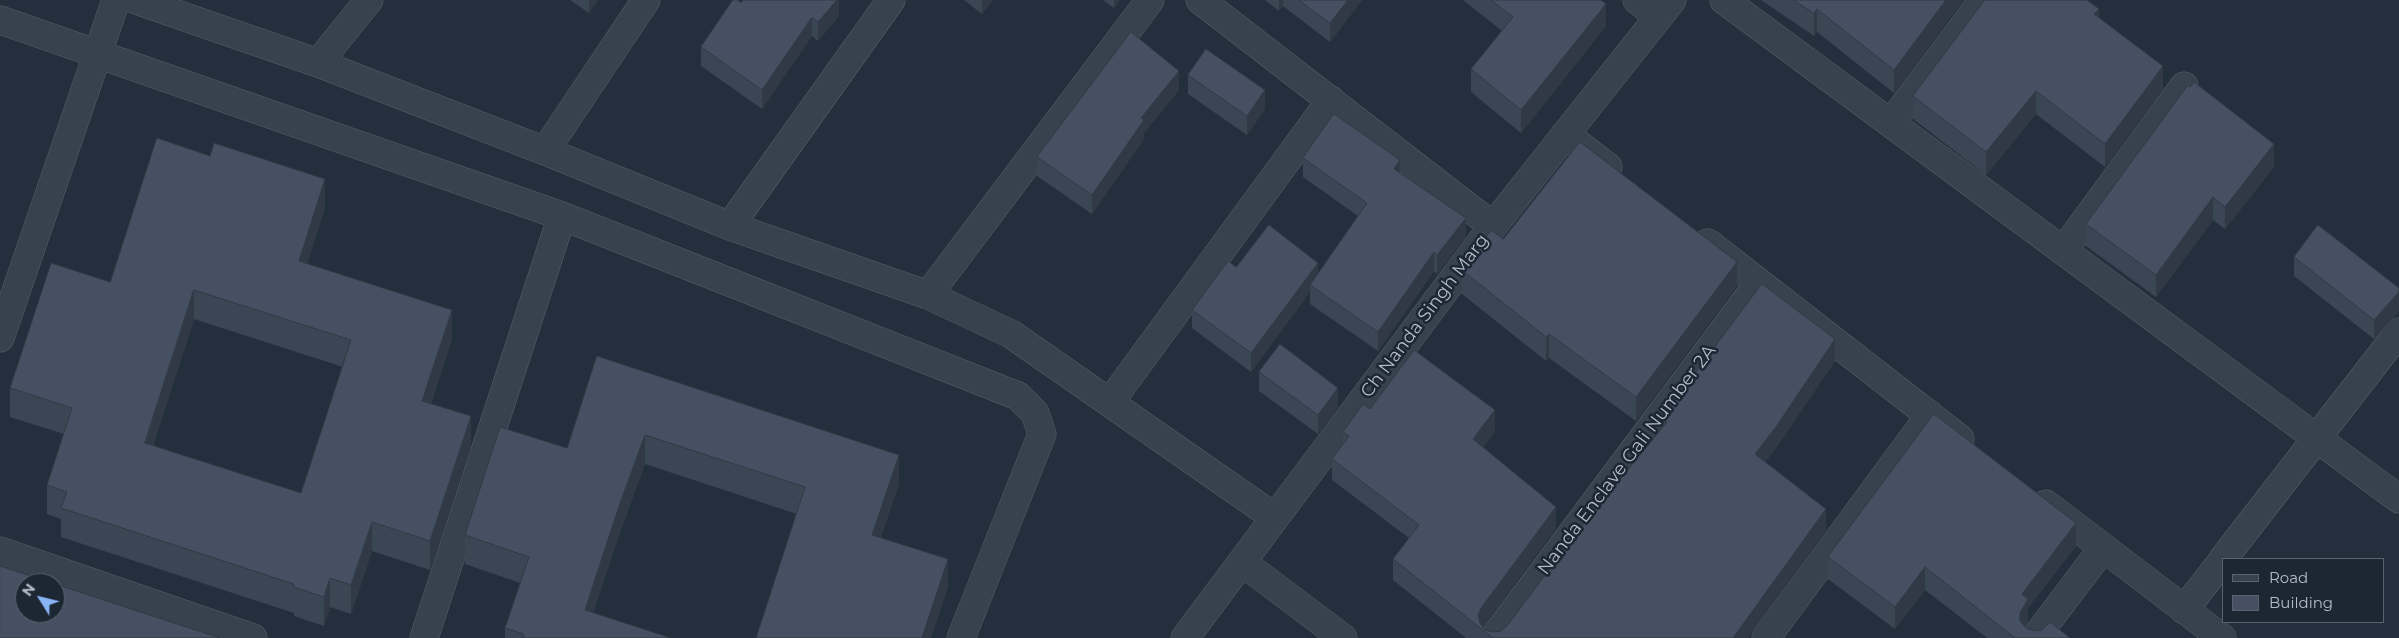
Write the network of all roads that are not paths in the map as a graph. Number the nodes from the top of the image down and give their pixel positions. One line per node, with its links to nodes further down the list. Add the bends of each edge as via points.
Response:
1 (116, 0): 13 (street)
2 (136, 0): 14 (street)
3 (369, 0): 14 (street)
4 (646, 0): 19 (street)
5 (891, 0): 22 (street)
6 (1150, 0): 27 (street)
7 (1200, 0): 16 (street)
8 (1637, 0): 11 (street)
9 (1724, 0): 17 (street)
10 (1983, 0): 17 (street)
11 (1666, 8): 18 (street, Ch Nanda Singh Marg)
12 (0, 20): 13 (street)
13 (97, 55): 21 (street); 29 (street)
14 (318, 63): 19 (street)
15 (2184, 86): 25 (street)
16 (1331, 100): 23 (street); 30 (street)
17 (1891, 123): 25 (street)
18 (1565, 134): 20 (street); 23 (street, Ch Nanda Singh Marg)
19 (545, 151): 22 (street)
20 (1627, 182)
21 (562, 216): 44 (street); 45 (street, via 1018,396 1035,413 1042,434)
22 (730, 226): 27 (street)
23 (1493, 226): 36 (street, Ch Nanda Singh Marg)
24 (1689, 229): 26 (street)
25 (2063, 251): 32 (street)
26 (1759, 283): 31 (street); 48 (street, Nanda Enclave Gali Number 2A)
27 (928, 295): 30 (street, via 1011,334)
28 (2399, 332): 32 (street)
29 (0, 338)
30 (1110, 402): 36 (street)
31 (1930, 415): 33 (street); 49 (street)
32 (2317, 438): 35 (street); 39 (street)
33 (1977, 452)
34 (2024, 488): 37 (street)
35 (2399, 499)
36 (1274, 517): 41 (street, Ch Nanda Singh Marg)
37 (2103, 548): 42 (street); 50 (street)
38 (0, 550): 43 (street)
39 (2224, 558)
40 (2222, 560): 42 (street)
41 (1242, 562): 46 (street, Ch Nanda Singh Marg); 47 (street)
42 (2184, 610): 51 (street)
43 (253, 638)
44 (424, 638)
45 (961, 638)
46 (1185, 638)
47 (1343, 638)
48 (1494, 638)
49 (1766, 638)
50 (2035, 638)
51 (2222, 638)

